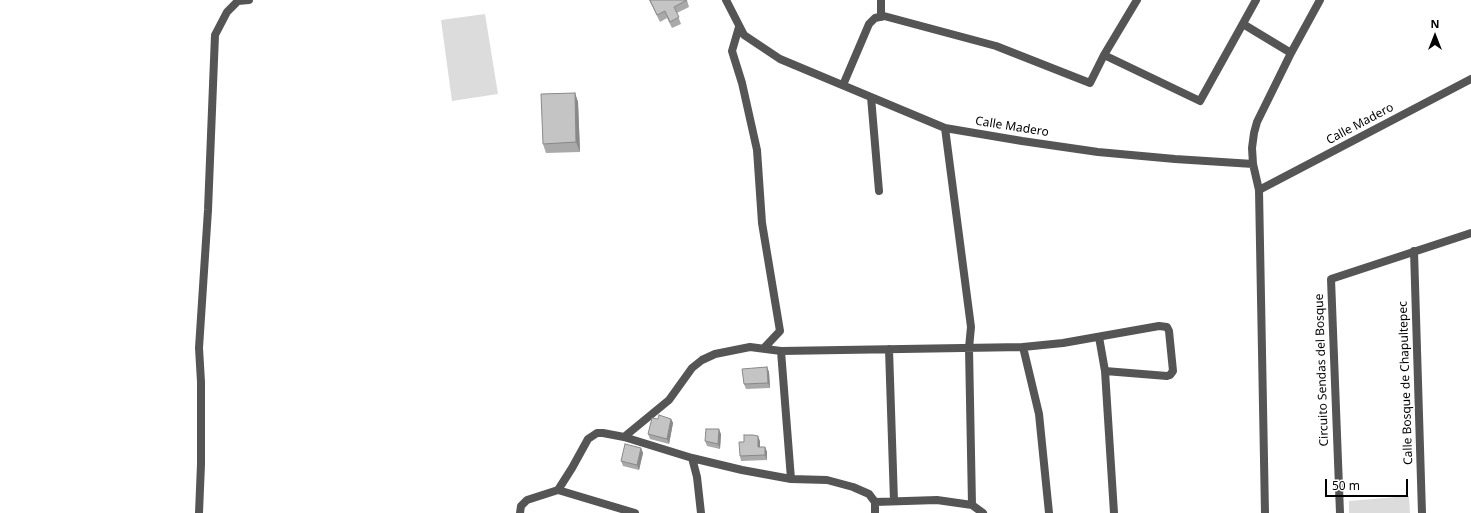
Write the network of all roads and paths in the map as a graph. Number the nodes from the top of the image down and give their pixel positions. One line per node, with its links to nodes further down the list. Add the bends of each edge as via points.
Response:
1 (249, 0): 35 (street, via 238,1 227,12 215,35 199,348)
2 (726, 0): 9 (street, Calle Madero)
3 (881, 0): 7 (street)
4 (1137, 0): 11 (street)
5 (1256, 0): 8 (street)
6 (1320, 0): 10 (street)
7 (881, 17): 11 (street, via 996,46 1090,83); 13 (street, via 875,18 869,24)
8 (1243, 24): 10 (street); 11 (street, via 1200,101)
9 (739, 27): 13 (street, Calle Madero, via 744,35 780,59); 23 (street, via 732,51 758,150 762,222 780,331)
10 (1291, 53): 16 (street, via 1257,122 1252,148)
11 (1104, 55)
12 (1471, 79): 18 (street, Calle Madero)
13 (843, 85): 14 (street, Calle Madero)
14 (871, 97): 15 (street, Calle Madero); 17 (street)
15 (945, 128): 16 (street, Calle Madero, via 1098,152); 24 (street, via 971,327)
16 (1253, 164): 18 (street)
17 (879, 190)
18 (1259, 190): 43 (street)
19 (1471, 233): 20 (street, Circuito Sendas del Bosque)
20 (1414, 251): 44 (street, Circuito Sendas del Bosque, via 1330,279); 45 (street, Calle Bosque de Chapultepec)
21 (1099, 337): 22 (street); 27 (street); 27 (street, via 1159,326 1167,327 1169,331 1173,370 1170,375)
22 (1023, 347): 24 (street); 41 (street, via 1039,414)
23 (764, 348): 26 (street); 28 (street, via 723,352 702,360 692,368 669,400)
24 (969, 348): 25 (street); 34 (street)
25 (889, 349): 26 (street); 32 (street)
26 (781, 351): 30 (street)
27 (1105, 372): 42 (street)
28 (624, 437): 29 (street); 31 (street, via 603,433 588,439)
29 (692, 458): 30 (street); 38 (street)
30 (791, 479): 33 (street, via 827,480 853,486 869,494)
31 (558, 490): 36 (street, via 527,500 521,506); 37 (street)
32 (894, 501): 33 (street); 34 (street, via 937,500)
33 (875, 502): 39 (street)
34 (972, 505): 40 (street)
35 (199, 513)
36 (520, 513)
37 (635, 513)
38 (702, 513)
39 (875, 513)
40 (983, 513)
41 (1049, 513)
42 (1114, 513)
43 (1265, 513)
44 (1340, 513)
45 (1422, 513)

